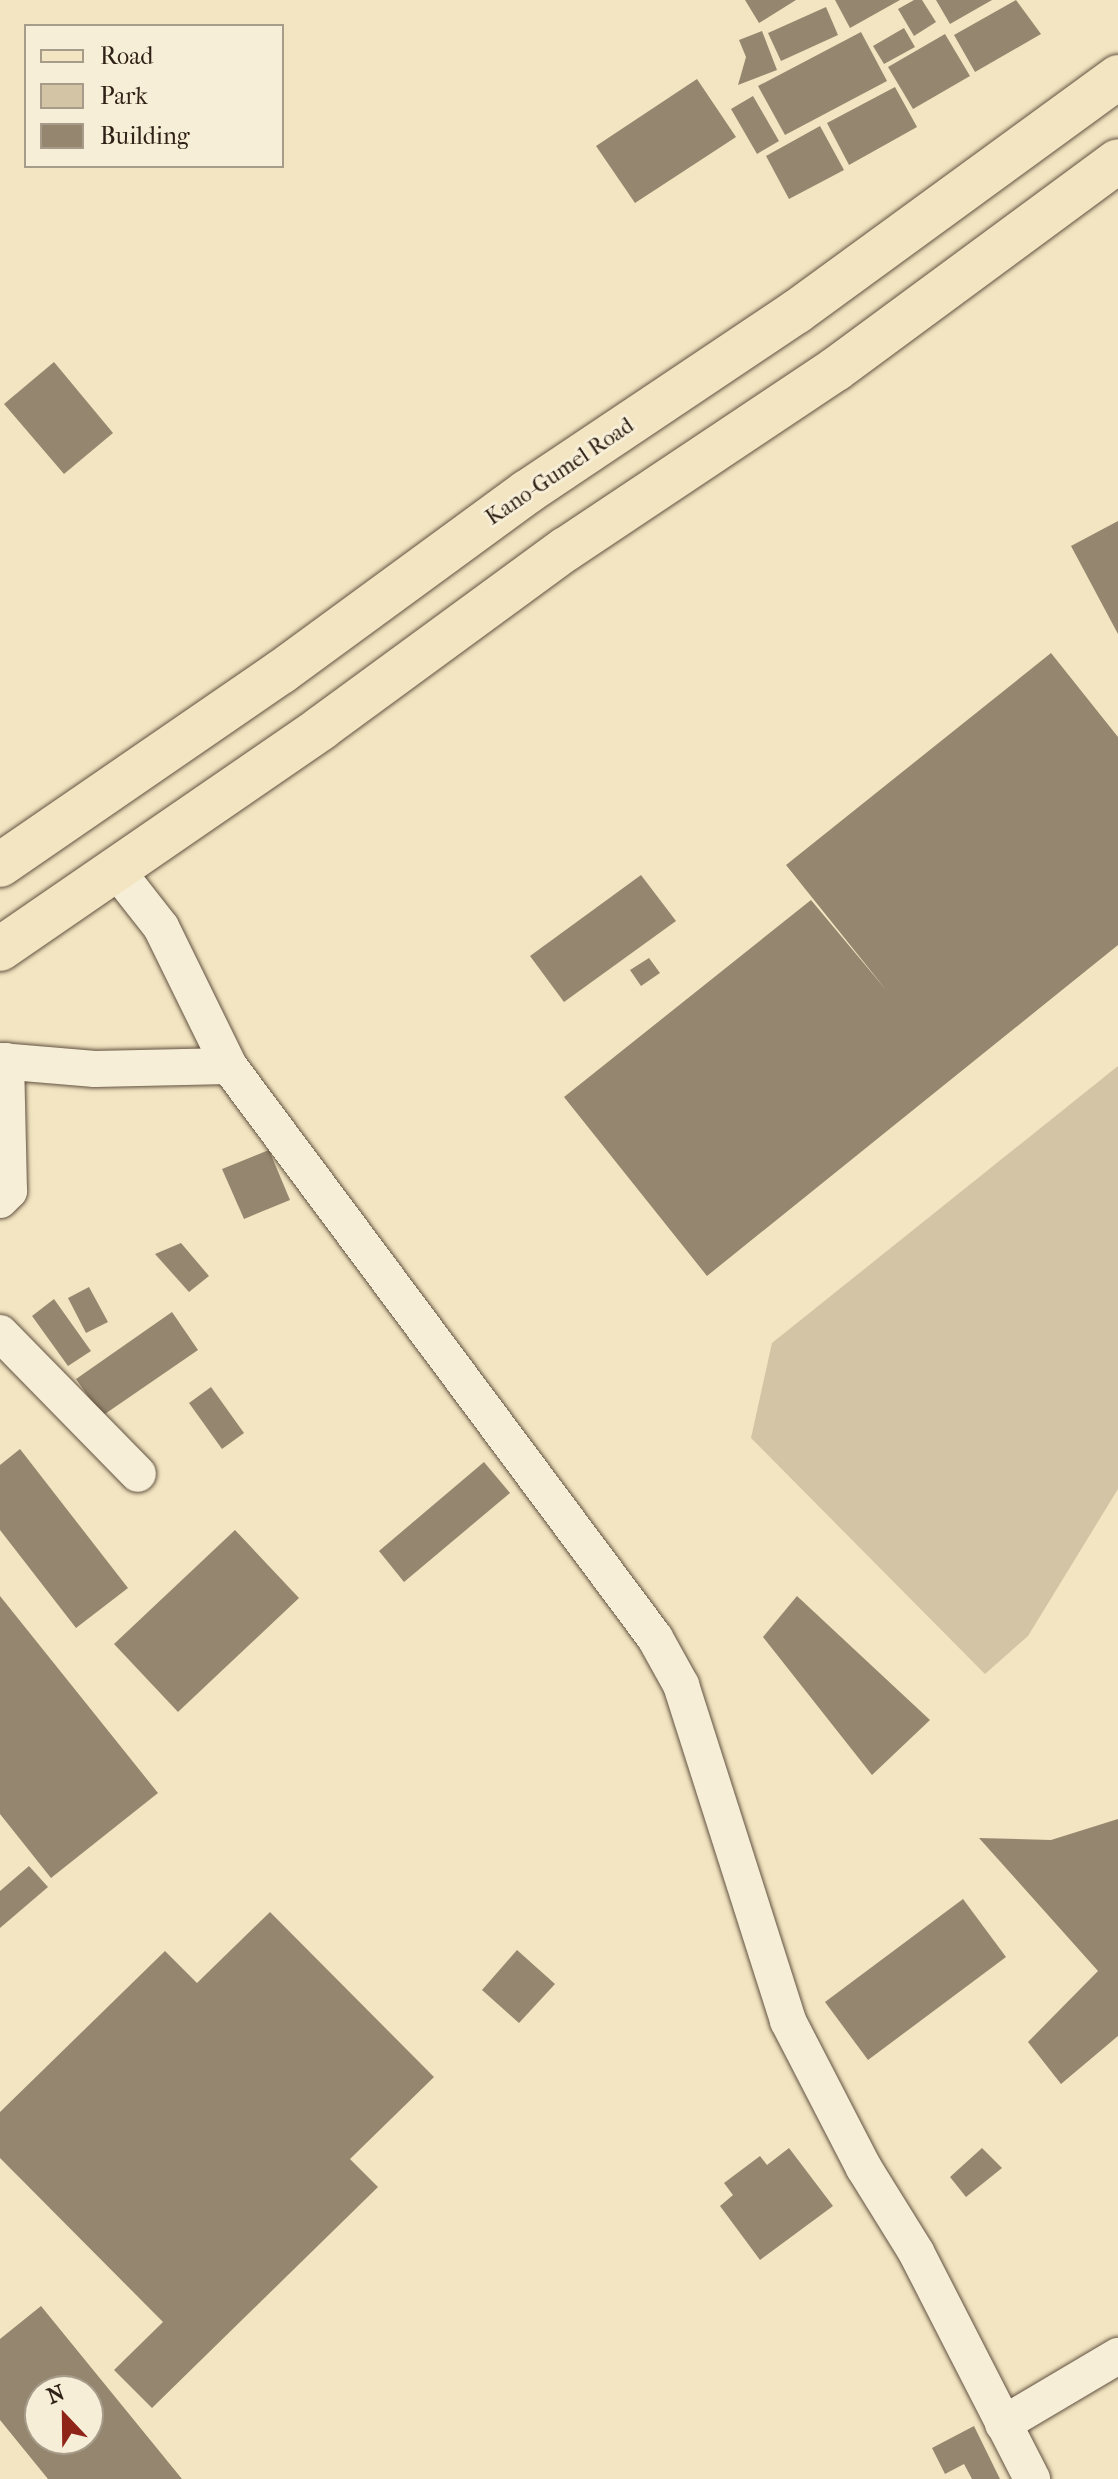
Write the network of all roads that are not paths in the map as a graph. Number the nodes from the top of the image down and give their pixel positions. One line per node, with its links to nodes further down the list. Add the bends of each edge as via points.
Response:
1 (1118, 77): 3 (main road, Kano-Gumel Road, via 796,312 527,492)
2 (1118, 161): 4 (main road, via 836,369 566,549)
3 (281, 672): 4 (main road); 5 (main road, Kano-Gumel Road)
4 (321, 728): 6 (main road)
5 (0, 865)
6 (117, 871): 7 (main road); 9 (street, via 161,927)
7 (0, 949)
8 (3, 1061): 9 (street, via 95,1069); 10 (street, via 9,1191)
9 (229, 1066): 14 (street, via 655,1638 686,1700 788,2021 864,2168 916,2252)
10 (0, 1200)
11 (0, 1333): 12 (street)
12 (138, 1474)
13 (1118, 2356): 14 (street)
14 (1003, 2424): 15 (street)
15 (1032, 2479)

